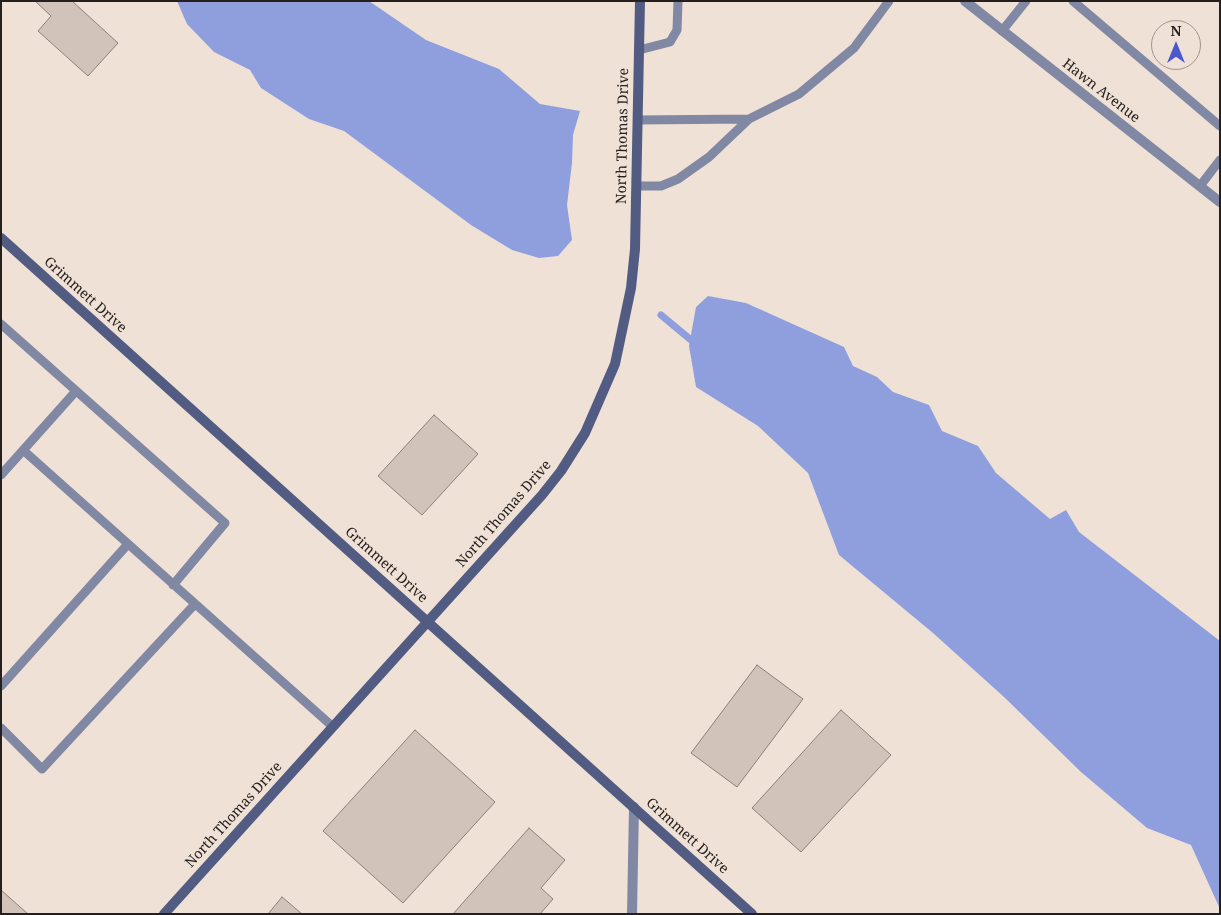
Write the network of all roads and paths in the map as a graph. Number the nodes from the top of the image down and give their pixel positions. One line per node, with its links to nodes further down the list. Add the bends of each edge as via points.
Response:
1 (640, 1): 8 (street, North Thomas Drive)
2 (678, 1): 8 (lane, via 677,30 670,42)
3 (889, 1): 9 (lane, via 854,48 799,94)
4 (965, 1): 7 (street, Hawn Avenue)
5 (1026, 1): 7 (lane)
6 (1073, 1): 11 (lane)
7 (1002, 30): 14 (street, Hawn Avenue)
8 (639, 50): 10 (street, North Thomas Drive)
9 (749, 119): 10 (lane); 13 (lane, via 678,179 661,186)
10 (638, 120): 13 (street, North Thomas Drive)
11 (1220, 126)
12 (1220, 160): 14 (lane)
13 (637, 186): 24 (street, North Thomas Drive, via 635,249 624,326 608,383 585,433 561,472 542,495)
14 (1200, 186): 15 (street, Hawn Avenue)
15 (1220, 202)
16 (1, 238): 24 (street, Grimmett Drive)
17 (1, 324): 18 (lane)
18 (76, 391): 19 (lane); 22 (lane, via 225,523)
19 (23, 450): 20 (lane); 21 (lane)
20 (1, 475)
21 (128, 544): 22 (lane); 25 (lane)
22 (173, 585): 23 (lane)
23 (195, 604): 26 (lane); 27 (lane, via 42,769)
24 (428, 620): 26 (street, North Thomas Drive); 28 (street, Grimmett Drive)
25 (1, 686)
26 (332, 726): 29 (street, North Thomas Drive)
27 (1, 728)
28 (634, 807): 30 (street); 31 (street, Grimmett Drive)
29 (164, 914)
30 (632, 914)
31 (752, 914)

